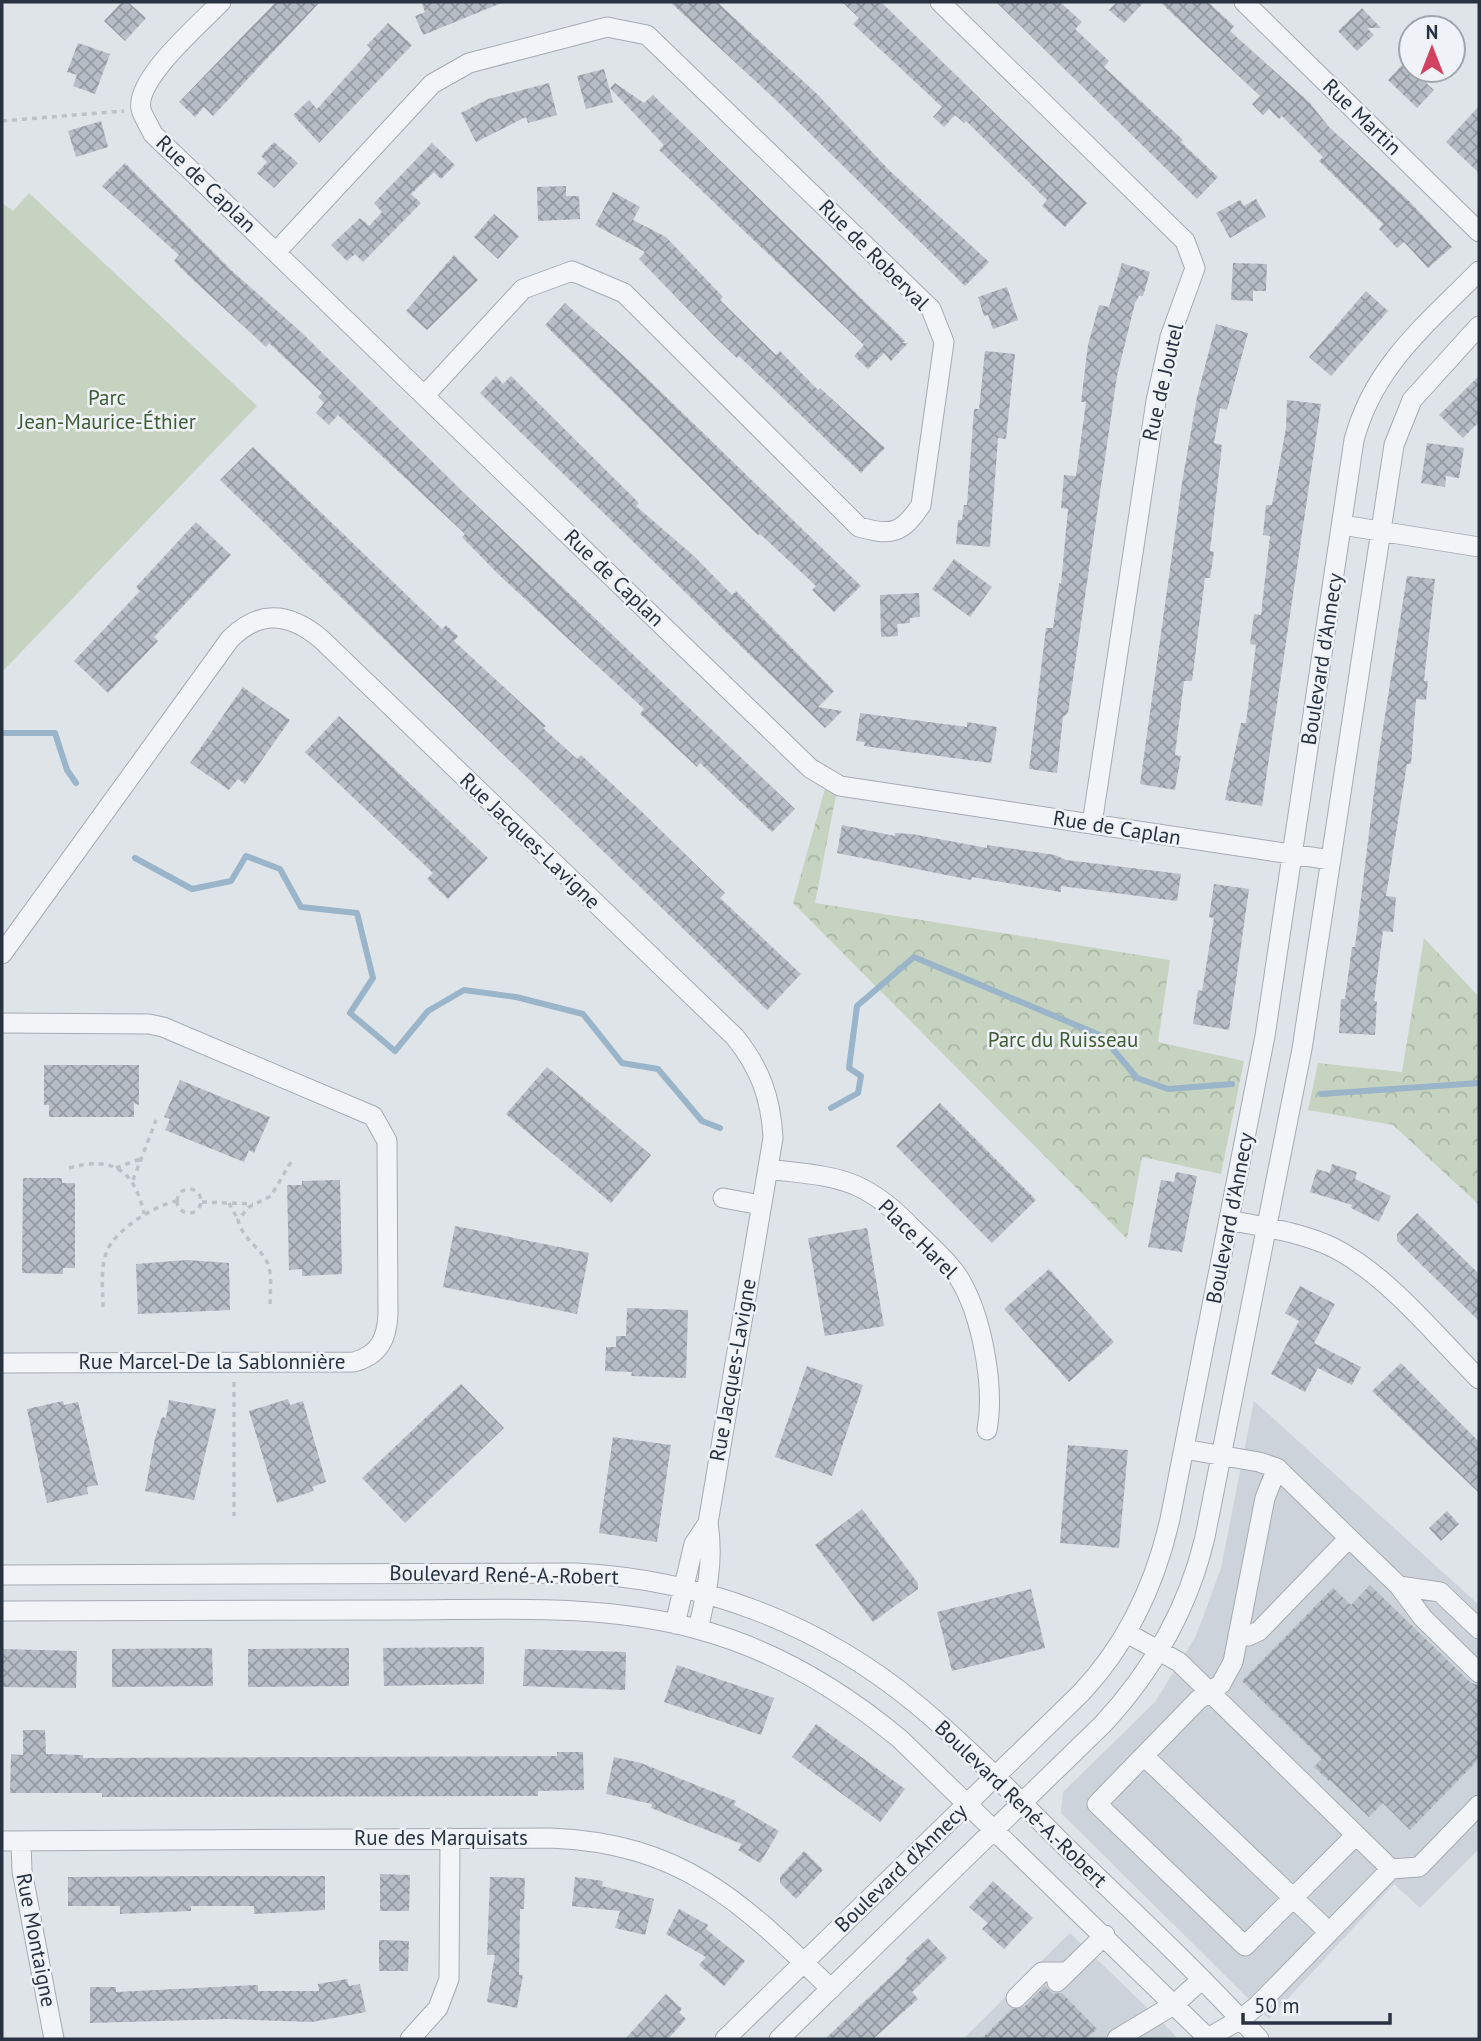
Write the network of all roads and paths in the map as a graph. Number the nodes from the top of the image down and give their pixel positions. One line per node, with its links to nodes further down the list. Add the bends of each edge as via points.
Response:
1 (221, 2): 7 (street, Rue de Caplan, via 153,74 141,109 153,134)
2 (940, 2): 14 (street, Rue de Joutel, via 1185,241 1195,268 1170,337 1156,401)
3 (1244, 2): 6 (street, Rue Martin)
4 (126, 111): 5 (path)
5 (2, 121)
6 (1479, 232)
7 (277, 251): 10 (street, Rue de Caplan); 10 (street, Rue de Roberval, via 432,84 469,63 607,27 647,35 931,309 944,342 921,505 906,526 883,533 859,527 624,293 572,271 523,289)
8 (1479, 271): 11 (street, Boulevard d'Annecy, via 1402,349 1369,396 1354,439)
9 (1479, 326): 12 (street, Boulevard d'Annecy, via 1419,390 1403,418)
10 (425, 395): 14 (street, Rue de Caplan, via 810,768 840,786)
11 (1342, 525): 12 (street); 15 (street, Boulevard d'Annecy)
12 (1380, 530): 13 (street); 16 (street, Boulevard d'Annecy)
13 (1479, 547)
14 (1092, 824): 15 (street, Rue de Caplan)
15 (1292, 854): 16 (street, Rue de Caplan); 34 (street, Boulevard d'Annecy, via 1265,1036)
16 (1331, 860): 35 (street, Boulevard d'Annecy)
17 (2, 954): 24 (street, Rue Jacques-Lavigne, via 230,639 254,621 287,618 321,639 735,1037 754,1062 767,1091 773,1138)
18 (2, 1023): 39 (street, Rue Marcel-De la Sablonnière, via 163,1027 361,1108 382,1127 387,1149 388,1314 384,1339 375,1352 354,1362)
19 (156, 1119): 20 (path)
20 (140, 1159): 23 (path); 25 (path)
21 (291, 1162): 30 (path, via 271,1196)
22 (69, 1168): 23 (path, via 85,1164)
23 (116, 1168): 25 (path)
24 (768, 1169): 31 (street, Rue Jacques-Lavigne); 41 (street, Place Harel, via 845,1181 869,1192 892,1208 952,1269 969,1301 989,1371 992,1401)
25 (133, 1180): 32 (path)
26 (723, 1198): 31 (street)
27 (177, 1201): 28 (path, via 184,1212 192,1214); 28 (path, via 180,1192 187,1190 198,1194); 32 (path)
28 (202, 1202): 29 (path)
29 (228, 1203): 30 (path); 33 (path)
30 (256, 1204): 33 (path)
31 (761, 1205): 46 (street, Rue Jacques-Lavigne)
32 (144, 1214): 37 (path, via 108,1248)
33 (238, 1220): 36 (path, via 270,1269)
34 (1229, 1220): 35 (street); 42 (street, Boulevard d'Annecy)
35 (1268, 1228): 40 (street, via 1323,1243 1357,1262); 43 (street, Boulevard d'Annecy)
36 (270, 1304)
37 (103, 1307)
38 (2, 1363): 39 (street, Rue Marcel-De la Sablonnière)
39 (234, 1363): 45 (path)
40 (1479, 1379)
41 (987, 1430)
42 (1184, 1449): 43 (street); 56 (street, Boulevard d'Annecy, via 1158,1564)
43 (1221, 1455): 44 (street); 58 (street, Boulevard d'Annecy, via 1196,1572)
44 (1277, 1468): 47 (street); 57 (street, via 1265,1498)
45 (234, 1516)
46 (708, 1522): 50 (street, Rue Jacques-Lavigne, via 694,1544); 51 (street, Rue Jacques-Lavigne, via 712,1548)
47 (1349, 1538): 49 (street); 57 (street, via 1259,1631)
48 (2, 1575): 50 (street, Boulevard René-A.-Robert, via 575,1573)
49 (1399, 1586): 55 (street, via 1440,1592); 59 (street, via 1423,1618)
50 (683, 1587): 51 (street, Boulevard René-A.-Robert); 53 (street, Rue Jacques-Lavigne)
51 (707, 1593): 54 (street, Rue Jacques-Lavigne); 62 (street, Boulevard René-A.-Robert, via 794,1626 861,1664 915,1703)
52 (2, 1611): 53 (street, Boulevard René-A.-Robert, via 554,1609)
53 (675, 1624): 54 (street, Boulevard René-A.-Robert)
54 (698, 1629): 63 (street, Boulevard René-A.-Robert, via 782,1661 849,1700 900,1739)
55 (1479, 1629)
56 (1127, 1633): 58 (street); 62 (street, Boulevard d'Annecy, via 1094,1679)
57 (1238, 1635): 60 (street, via 1231,1669)
58 (1159, 1651): 60 (street, via 1179,1662); 64 (street, Boulevard d'Annecy, via 1121,1704)
59 (1479, 1673)
60 (1209, 1692): 61 (street); 67 (street)
61 (1144, 1756): 71 (street); 71 (street, via 1097,1804 1133,1840 1245,1946)
62 (994, 1777): 63 (street, Boulevard d'Annecy); 64 (street, Boulevard René-A.-Robert)
63 (968, 1802): 66 (street, Boulevard René-A.-Robert); 74 (street, Boulevard d'Annecy)
64 (1020, 1803): 66 (street, Boulevard d'Annecy); 75 (street, Boulevard René-A.-Robert)
65 (1479, 1805): 70 (street, via 1419,1867)
66 (995, 1828): 73 (street, Boulevard René-A.-Robert); 76 (street, Boulevard d'Annecy)
67 (1356, 1836): 70 (street); 71 (street)
68 (450, 1838): 69 (street, Rue des Marquisats); 74 (street, Rue des Marquisats, via 567,1838 653,1856 696,1873 726,1892); 81 (street, via 449,1979 438,2008)
69 (11, 1841): 80 (street, Rue Montaigne, via 22,1871)
70 (1391, 1869): 72 (street)
71 (1293, 1898): 72 (street)
72 (1329, 1932): 79 (street)
73 (1105, 1935): 77 (street, via 1062,1977 1042,1972); 78 (street, Boulevard René-A.-Robert)
74 (804, 1962): 76 (street, Rue des Marquisats); 82 (street, Boulevard d'Annecy)
75 (1202, 1979): 78 (street); 79 (street, Boulevard René-A.-Robert)
76 (831, 1989): 83 (street, Boulevard d'Annecy)
77 (1016, 1998)
78 (1175, 2004): 84 (street); 85 (street, Boulevard René-A.-Robert)
79 (1241, 2019): 85 (street); 86 (street, Boulevard René-A.-Robert)
80 (54, 2039)
81 (410, 2039)
82 (725, 2039)
83 (779, 2039)
84 (1117, 2039)
85 (1207, 2039)
86 (1259, 2039)

